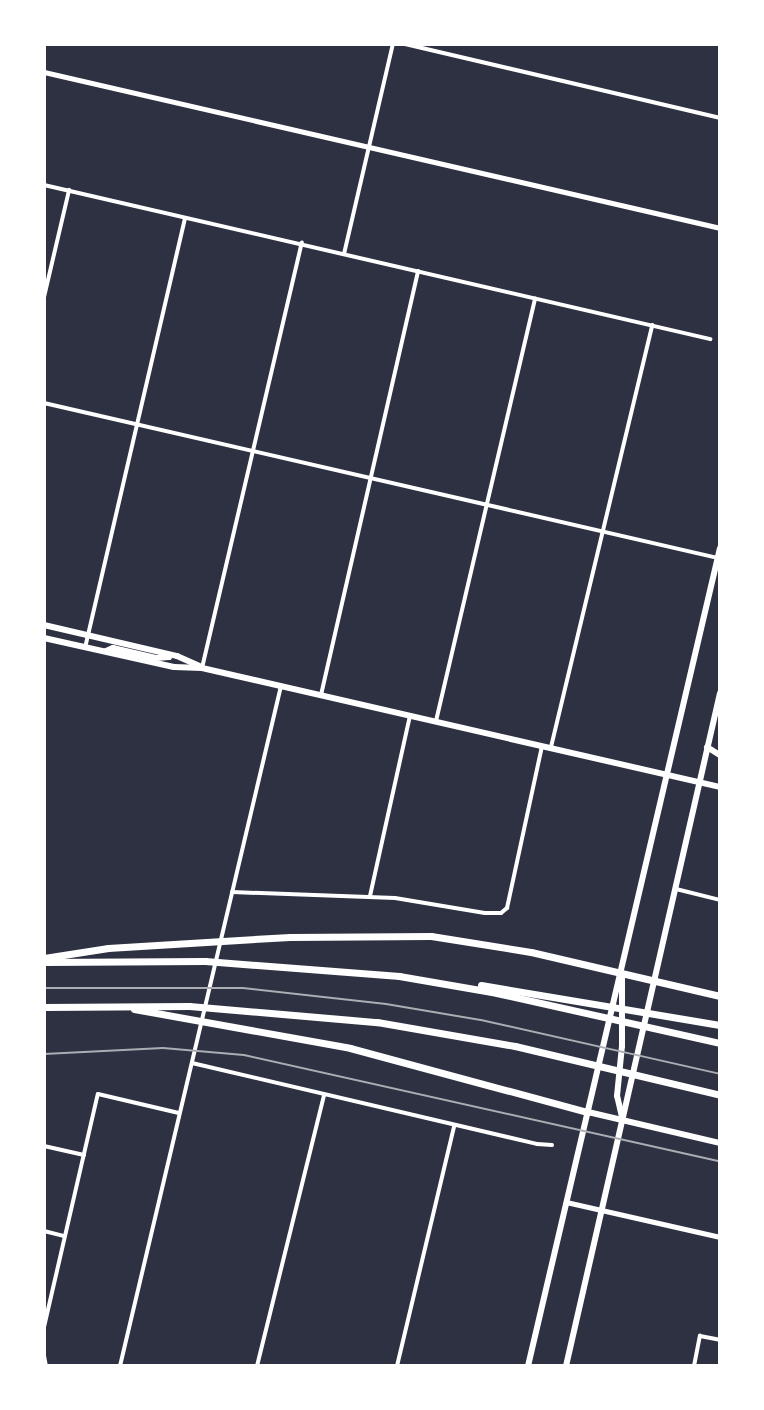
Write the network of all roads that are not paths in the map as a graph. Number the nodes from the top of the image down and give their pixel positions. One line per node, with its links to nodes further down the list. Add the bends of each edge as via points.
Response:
1 (393, 44): 5 (street)
2 (405, 44): 4 (street)
3 (44, 72): 5 (street)
4 (720, 118)
5 (370, 147): 9 (street); 11 (street)
6 (44, 185): 7 (street)
7 (69, 190): 8 (street); 13 (street)
8 (185, 218): 10 (street); 18 (street)
9 (720, 228)
10 (302, 243): 11 (street); 19 (street)
11 (344, 254): 12 (street)
12 (418, 271): 14 (street); 20 (street)
13 (44, 297)
14 (535, 298): 15 (street); 21 (street)
15 (652, 325): 16 (street); 22 (street)
16 (710, 339)
17 (44, 403): 18 (street)
18 (136, 424): 19 (street); 26 (street)
19 (252, 451): 20 (street); 31 (street)
20 (369, 478): 21 (street); 34 (street)
21 (486, 504): 22 (street); 36 (street)
22 (602, 531): 24 (street); 39 (street)
23 (720, 548): 24 (main road)
24 (719, 558): 41 (main road)
25 (44, 625): 26 (main road)
26 (87, 635): 28 (street); 30 (main road)
27 (44, 638): 28 (main road)
28 (85, 648): 29 (main road)
29 (104, 652): 30 (main road, via 113,648 156,658); 31 (main road)
30 (177, 656): 31 (main road)
31 (202, 668): 32 (main road)
32 (281, 686): 34 (main road); 45 (street)
33 (720, 693): 38 (main road)
34 (321, 695): 35 (main road)
35 (410, 715): 36 (main road); 46 (street)
36 (436, 721): 37 (main road)
37 (542, 746): 39 (main road); 46 (street, via 507,908 485,913)
38 (707, 747): 40 (main road); 42 (main road)
39 (551, 748): 41 (main road)
40 (720, 755)
41 (669, 775): 42 (main road); 49 (main road)
42 (698, 782): 43 (main road); 44 (main road)
43 (720, 787)
44 (674, 889): 47 (street); 51 (main road)
45 (232, 892): 46 (street); 58 (street)
46 (370, 896)
47 (720, 900)
48 (44, 960): 49 (highway, via 108,948 387,933 468,940); 50 (highway, via 205,961)
49 (621, 972): 51 (highway); 52 (main road)
50 (399, 976): 56 (highway); 57 (highway, via 492,992)
51 (652, 980): 53 (highway); 61 (main road)
52 (621, 986): 61 (main road); 62 (main road)
53 (720, 996)
54 (109, 1005): 55 (highway); 60 (highway, via 267,1010 416,1027); 62 (highway, via 350,1048)
55 (44, 1007)
56 (720, 1025)
57 (720, 1046)
58 (192, 1063): 59 (street); 63 (street)
59 (324, 1095): 65 (street); 81 (street)
60 (720, 1095)
61 (622, 1102): 64 (main road)
62 (588, 1112): 64 (main road); 70 (main road)
63 (180, 1113): 69 (street, via 98,1094); 80 (street)
64 (622, 1120): 66 (main road); 71 (main road)
65 (454, 1126): 67 (street); 82 (street)
66 (720, 1143)
67 (552, 1145)
68 (44, 1146): 69 (street)
69 (84, 1155): 73 (street)
70 (566, 1202): 71 (street); 83 (main road)
71 (602, 1210): 74 (street); 84 (main road)
72 (44, 1231): 73 (street)
73 (64, 1236): 75 (street)
74 (720, 1237)
75 (45, 1316): 76 (street)
76 (44, 1327)
77 (720, 1340): 85 (street, via 700,1336)
78 (44, 1356): 79 (street)
79 (46, 1366)
80 (120, 1366)
81 (257, 1366)
82 (397, 1366)
83 (528, 1366)
84 (566, 1366)
85 (694, 1366)

